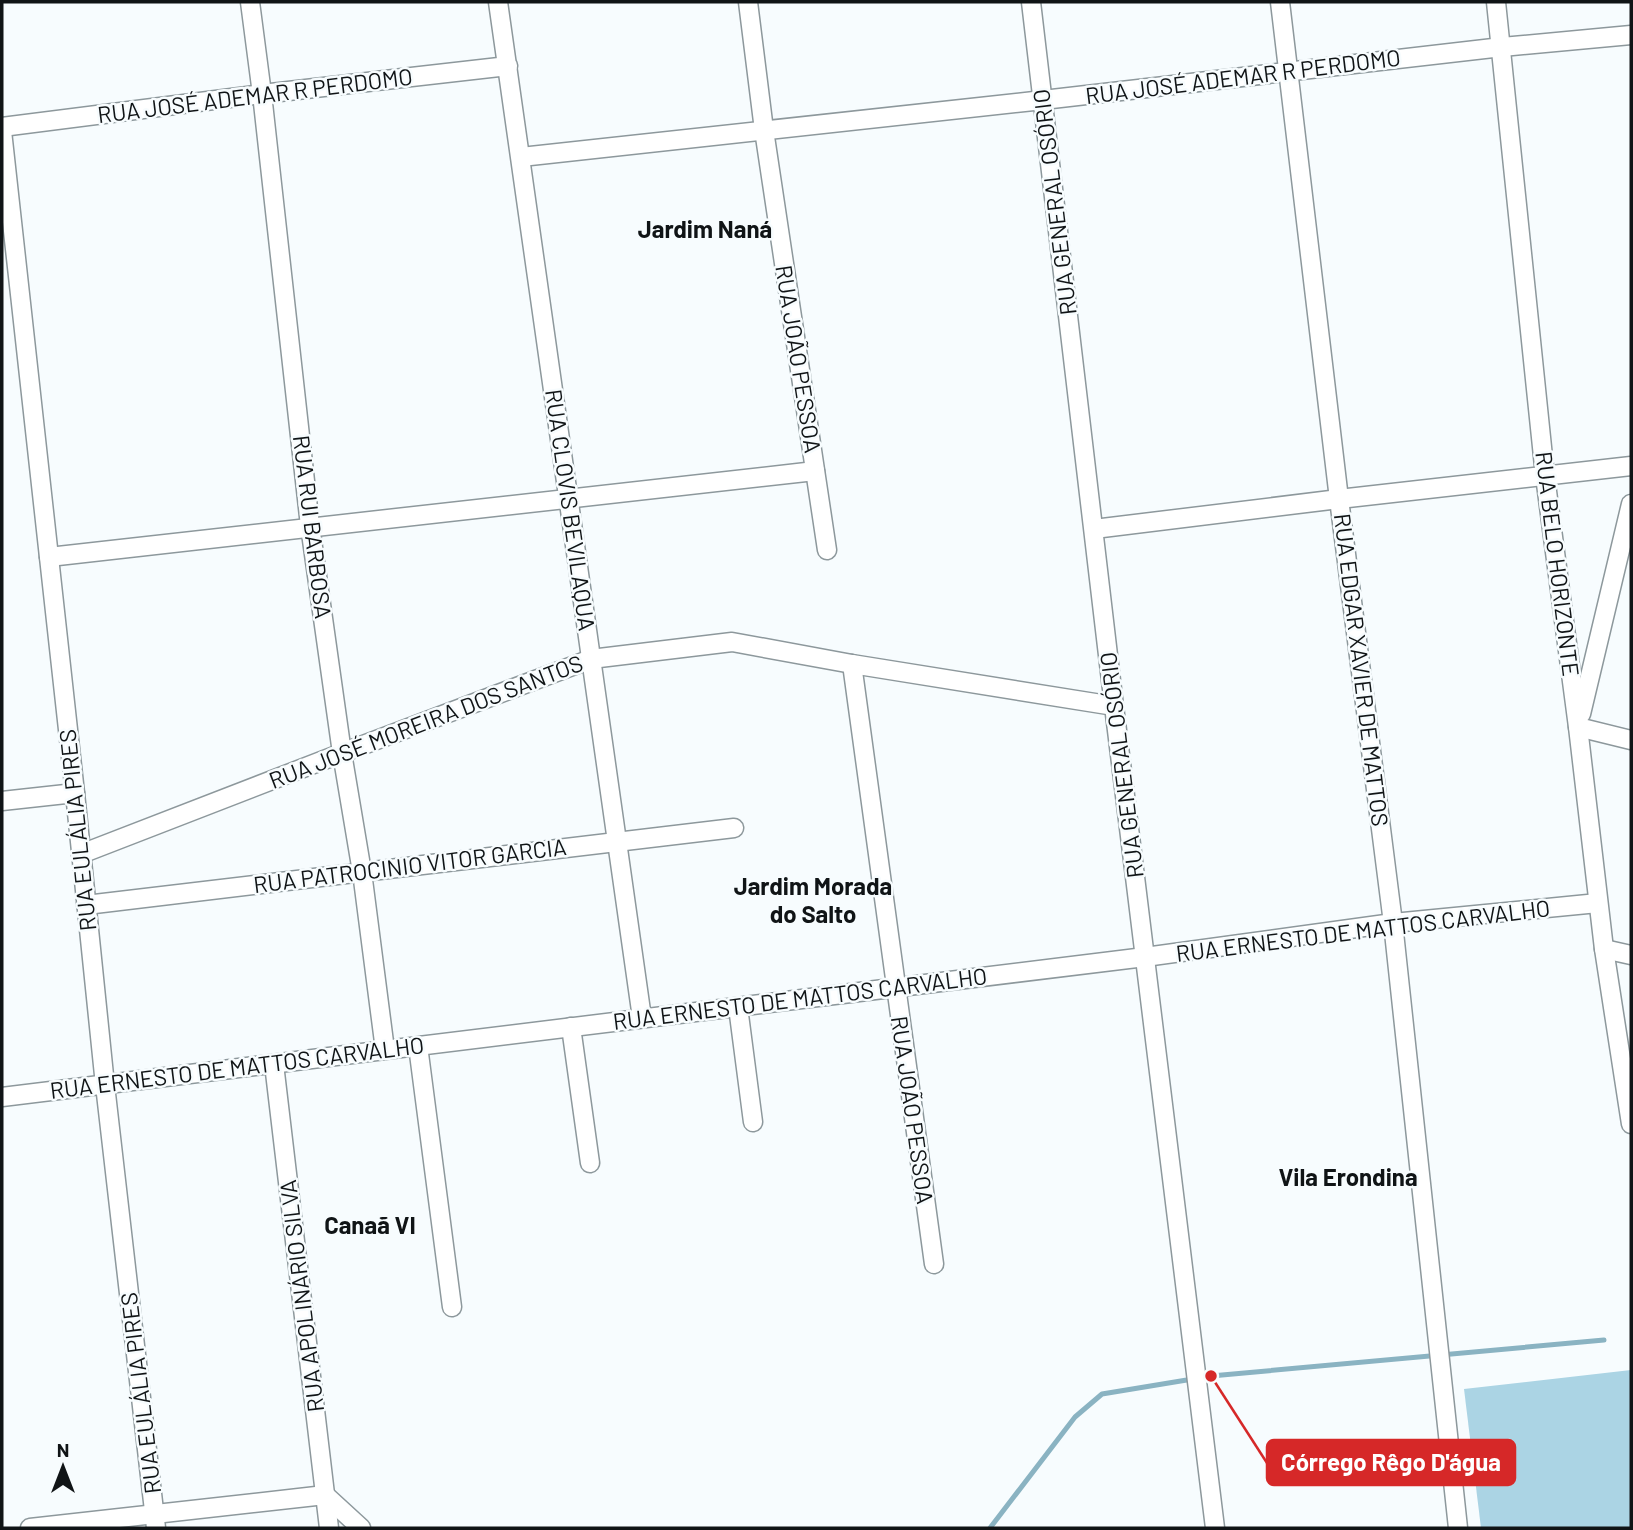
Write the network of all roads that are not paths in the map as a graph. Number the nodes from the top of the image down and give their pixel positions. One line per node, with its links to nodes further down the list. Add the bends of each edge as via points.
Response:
1 (250, 2): 11 (street, RUA RUI BARBOSA)
2 (498, 2): 9 (street, RUA CLOVIS BEVILAQUA)
3 (748, 2): 14 (street, RUA JOÃO PESSOA)
4 (1031, 2): 12 (street, RUA GENERAL OSÓRIO)
5 (1280, 2): 10 (street, RUA EDGAR XAVIER DE MATTOS)
6 (1496, 2): 8 (street, RUA BELO HORIZONTE)
7 (1631, 35): 8 (street, RUA JOSÉ ADEMAR R PERDOMO)
8 (1502, 47): 10 (street, RUA JOSÉ ADEMAR R PERDOMO); 18 (street, RUA BELO HORIZONTE)
9 (508, 66): 11 (street, RUA JOSÉ ADEMAR R PERDOMO); 15 (street, RUA CLOVIS BEVILAQUA)
10 (1289, 71): 12 (street, RUA JOSÉ ADEMAR R PERDOMO); 20 (street, RUA EDGAR XAVIER DE MATTOS)
11 (262, 94): 13 (street, RUA JOSÉ ADEMAR R PERDOMO); 22 (street, RUA RUI BARBOSA)
12 (1043, 100): 14 (street, RUA JOSÉ ADEMAR R PERDOMO); 23 (street, RUA GENERAL OSÓRIO)
13 (2, 129): 25 (street, RUA EULÁLIA PIRES)
14 (764, 130): 15 (street, RUA JOSÉ ADEMAR R PERDOMO); 17 (street, RUA JOÃO PESSOA)
15 (521, 157): 19 (street, RUA CLOVIS BEVILAQUA)
16 (1631, 466): 18 (street)
17 (815, 471): 19 (street); 24 (street, RUA JOÃO PESSOA)
18 (1545, 477): 20 (street); 29 (street, RUA BELO HORIZONTE)
19 (568, 498): 22 (street); 26 (street, RUA CLOVIS BEVILAQUA)
20 (1339, 499): 23 (street); 40 (street, RUA EDGAR XAVIER DE MATTOS)
21 (1630, 514): 29 (street)
22 (310, 526): 25 (street); 31 (street, RUA RUI BARBOSA)
23 (1094, 529): 28 (street, RUA GENERAL OSÓRIO)
24 (827, 550)
25 (49, 557): 32 (street, RUA EULÁLIA PIRES)
26 (591, 659): 27 (street, RUA JOSÉ MOREIRA DOS SANTOS, via 732,642); 31 (street, RUA JOSÉ MOREIRA DOS SANTOS); 35 (street, RUA CLOVIS BEVILAQUA)
27 (852, 664): 28 (street, RUA JOSÉ MOREIRA DOS SANTOS); 44 (street, RUA JOÃO PESSOA)
28 (1114, 706): 43 (street, RUA GENERAL OSÓRIO)
29 (1578, 727): 30 (street); 38 (street, RUA BELO HORIZONTE)
30 (1631, 740)
31 (342, 753): 36 (street, RUA JOSÉ MOREIRA DOS SANTOS); 37 (street, RUA RUI BARBOSA)
32 (75, 793): 33 (street); 36 (street, RUA EULÁLIA PIRES)
33 (2, 801)
34 (734, 828): 35 (street, RUA PATROCINIO VITOR GARCIA)
35 (617, 842): 37 (street, RUA PATROCINIO VITOR GARCIA); 46 (street, RUA CLOVIS BEVILAQUA)
36 (81, 854): 39 (street, RUA EULÁLIA PIRES)
37 (362, 872): 39 (street, RUA PATROCINIO VITOR GARCIA); 49 (street, RUA RUI BARBOSA)
38 (1598, 903): 40 (street, RUA ERNESTO DE MATTOS CARVALHO); 41 (street, RUA BELO HORIZONTE)
39 (86, 905): 51 (street, RUA EULÁLIA PIRES)
40 (1393, 923): 43 (street, RUA ERNESTO DE MATTOS CARVALHO); 64 (street, RUA EDGAR XAVIER DE MATTOS)
41 (1604, 949): 42 (street); 54 (street, RUA BELO HORIZONTE)
42 (1631, 955)
43 (1145, 957): 44 (street, RUA ERNESTO DE MATTOS CARVALHO); 63 (street, RUA GENERAL OSÓRIO)
44 (895, 988): 45 (street, RUA ERNESTO DE MATTOS CARVALHO); 56 (street, RUA JOÃO PESSOA)
45 (738, 1007): 46 (street, RUA ERNESTO DE MATTOS CARVALHO); 53 (street)
46 (642, 1018): 47 (street, RUA ERNESTO DE MATTOS CARVALHO)
47 (571, 1027): 48 (street, RUA ERNESTO DE MATTOS CARVALHO); 55 (street)
48 (418, 1046): 49 (street, RUA ERNESTO DE MATTOS CARVALHO); 57 (street)
49 (385, 1050): 50 (street, RUA ERNESTO DE MATTOS CARVALHO)
50 (274, 1064): 51 (street, RUA ERNESTO DE MATTOS CARVALHO); 58 (street, RUA APOLINÁRIO SILVA)
51 (105, 1085): 52 (street, RUA ERNESTO DE MATTOS CARVALHO); 59 (street, RUA EULÁLIA PIRES)
52 (2, 1097)
53 (753, 1122)
54 (1631, 1124)
55 (590, 1163)
56 (934, 1264)
57 (452, 1307)
58 (325, 1495): 59 (street); 61 (street, RUA APOLINÁRIO SILVA); 62 (street)
59 (156, 1521): 60 (street)
60 (30, 1528)
61 (329, 1528)
62 (361, 1528)
63 (1214, 1528)
64 (1458, 1528)

